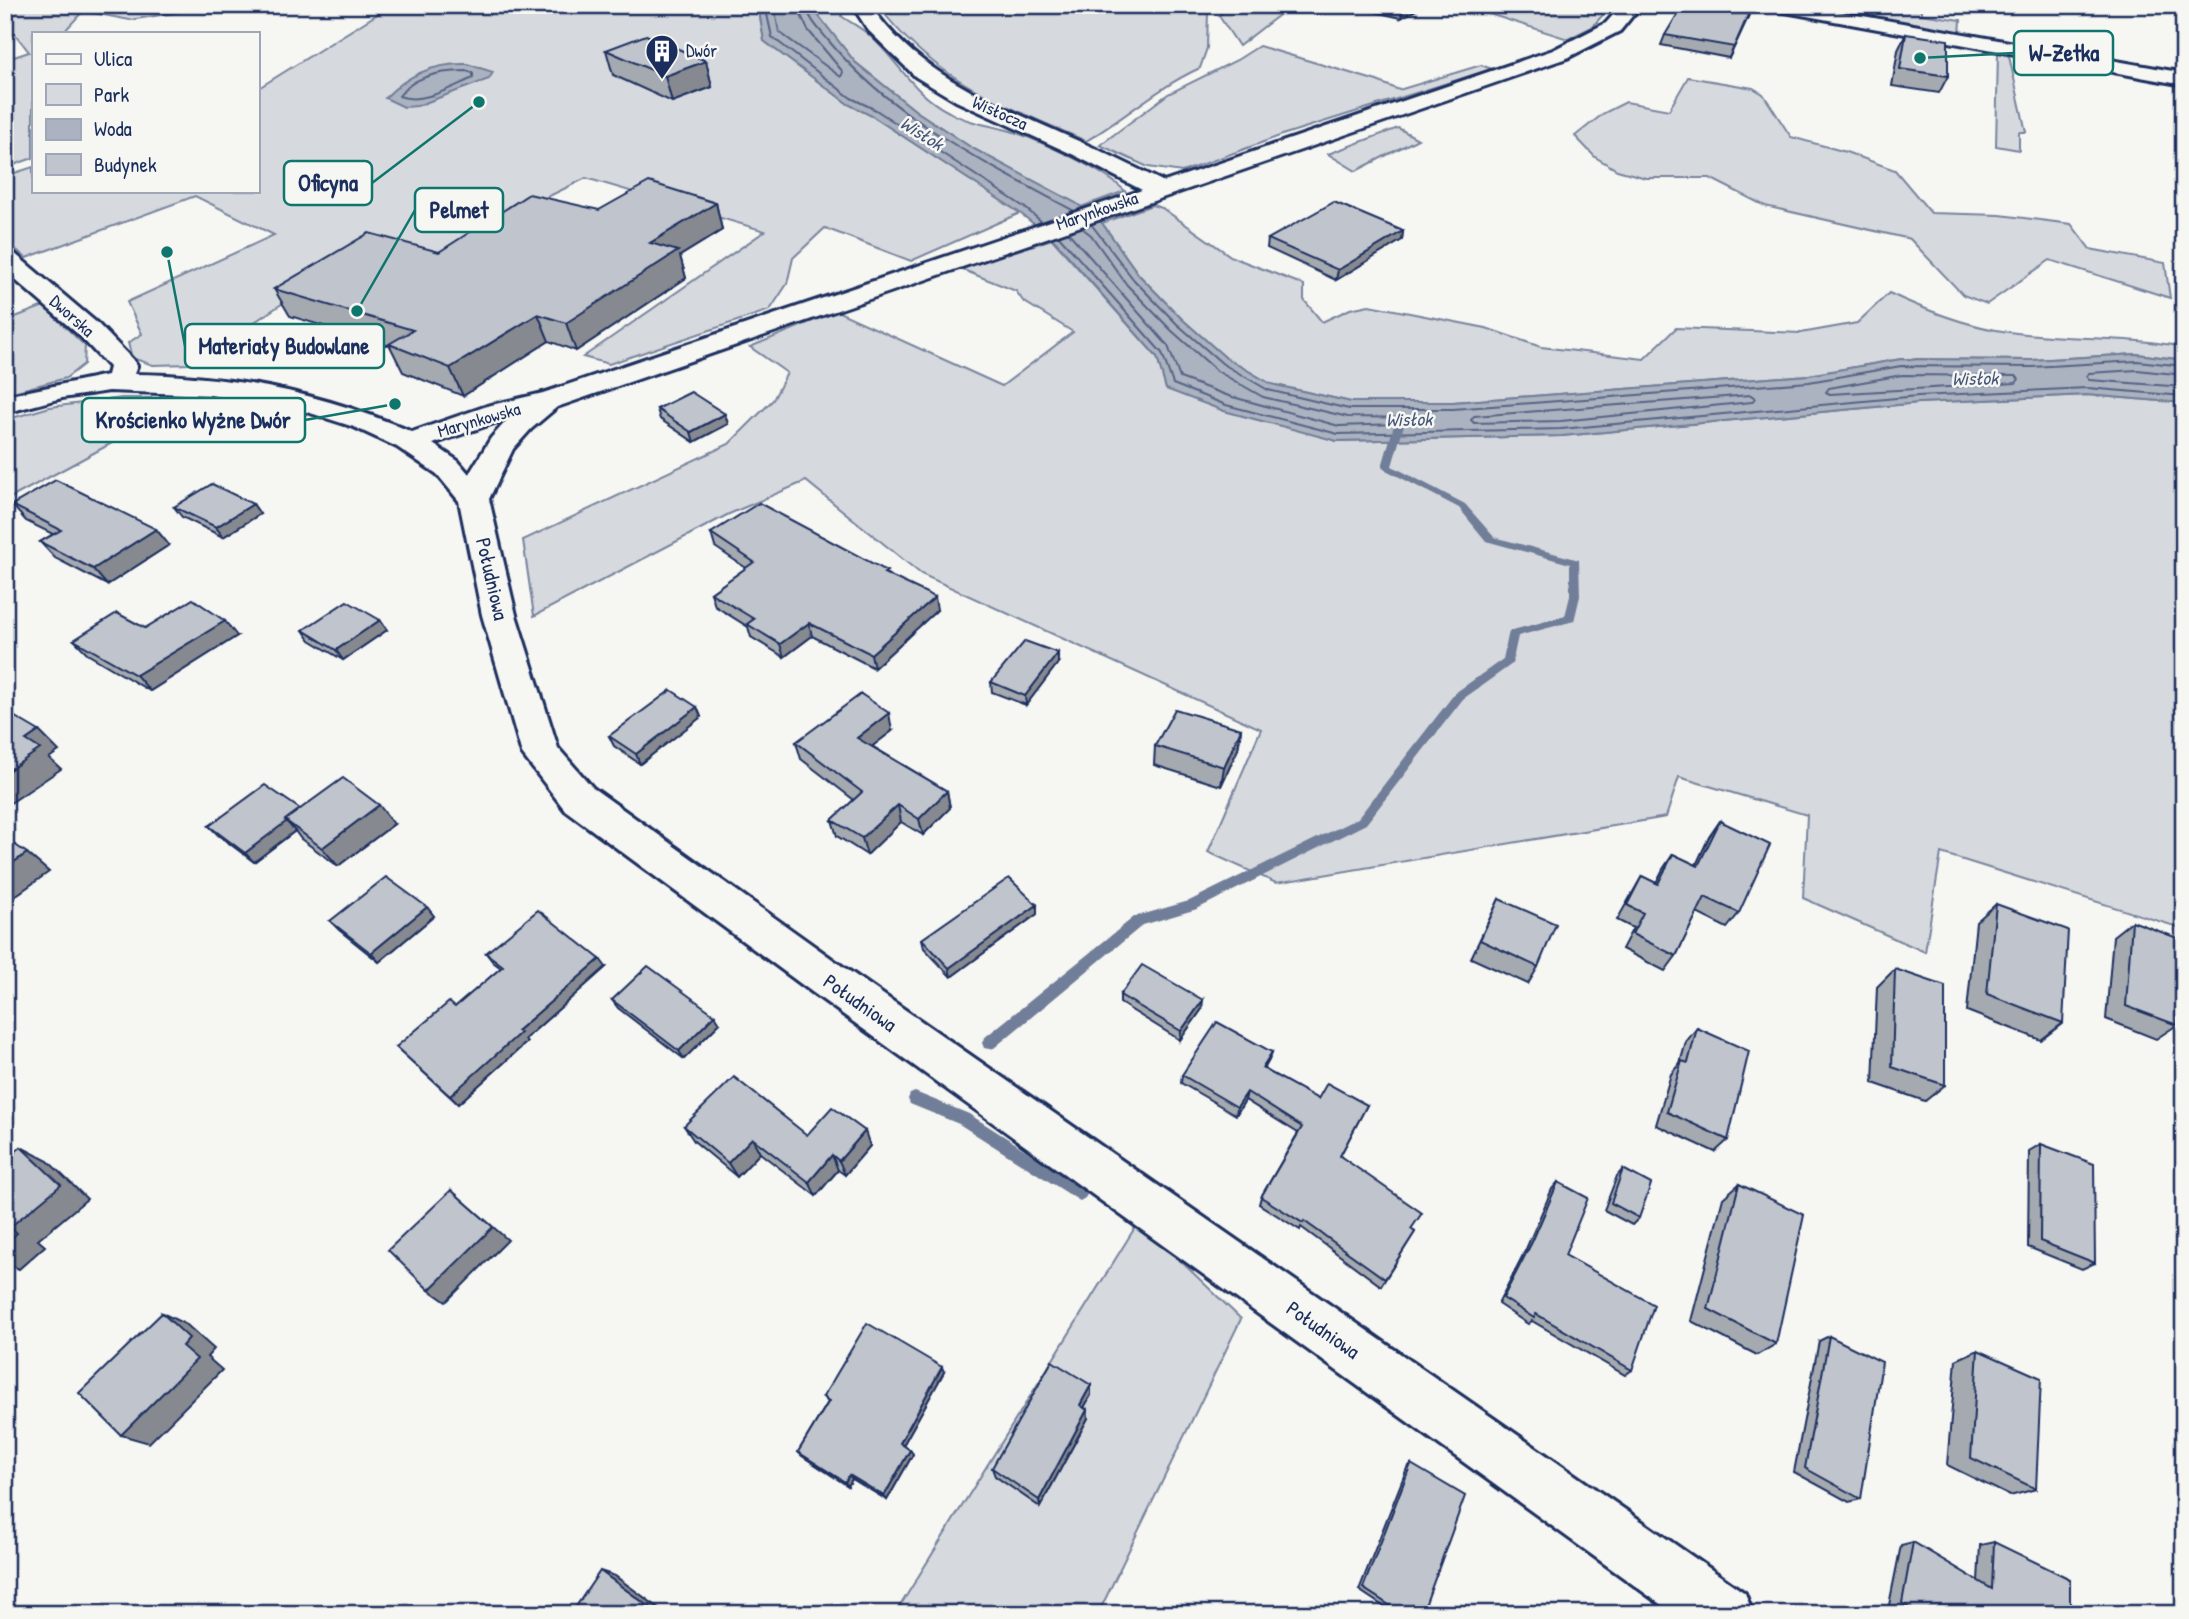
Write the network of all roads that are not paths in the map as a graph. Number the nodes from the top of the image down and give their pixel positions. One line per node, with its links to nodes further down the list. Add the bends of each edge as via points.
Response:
1 (861, 5): 5 (street, Wisłocza, via 875,26 923,73 963,97)
2 (1632, 5): 5 (street, Marynkowska, via 1613,27 1560,54)
3 (1774, 5): 4 (street)
4 (2184, 79)
5 (1161, 190): 8 (street, Marynkowska)
6 (5, 258): 7 (street, Dworska, via 89,330 123,366)
7 (118, 382): 9 (street, Południowa); 11 (street, Południowa, via 241,389 365,421)
8 (551, 400): 10 (street, Marynkowska); 11 (street, Marynkowska, via 497,412)
9 (5, 405)
10 (526, 417): 11 (street, via 453,447); 12 (street, Marynkowska, via 485,468)
11 (415, 447): 12 (street, Południowa, via 447,467)
12 (474, 499): 13 (street, Południowa, via 499,615 541,754 579,799)
13 (1724, 1614)

